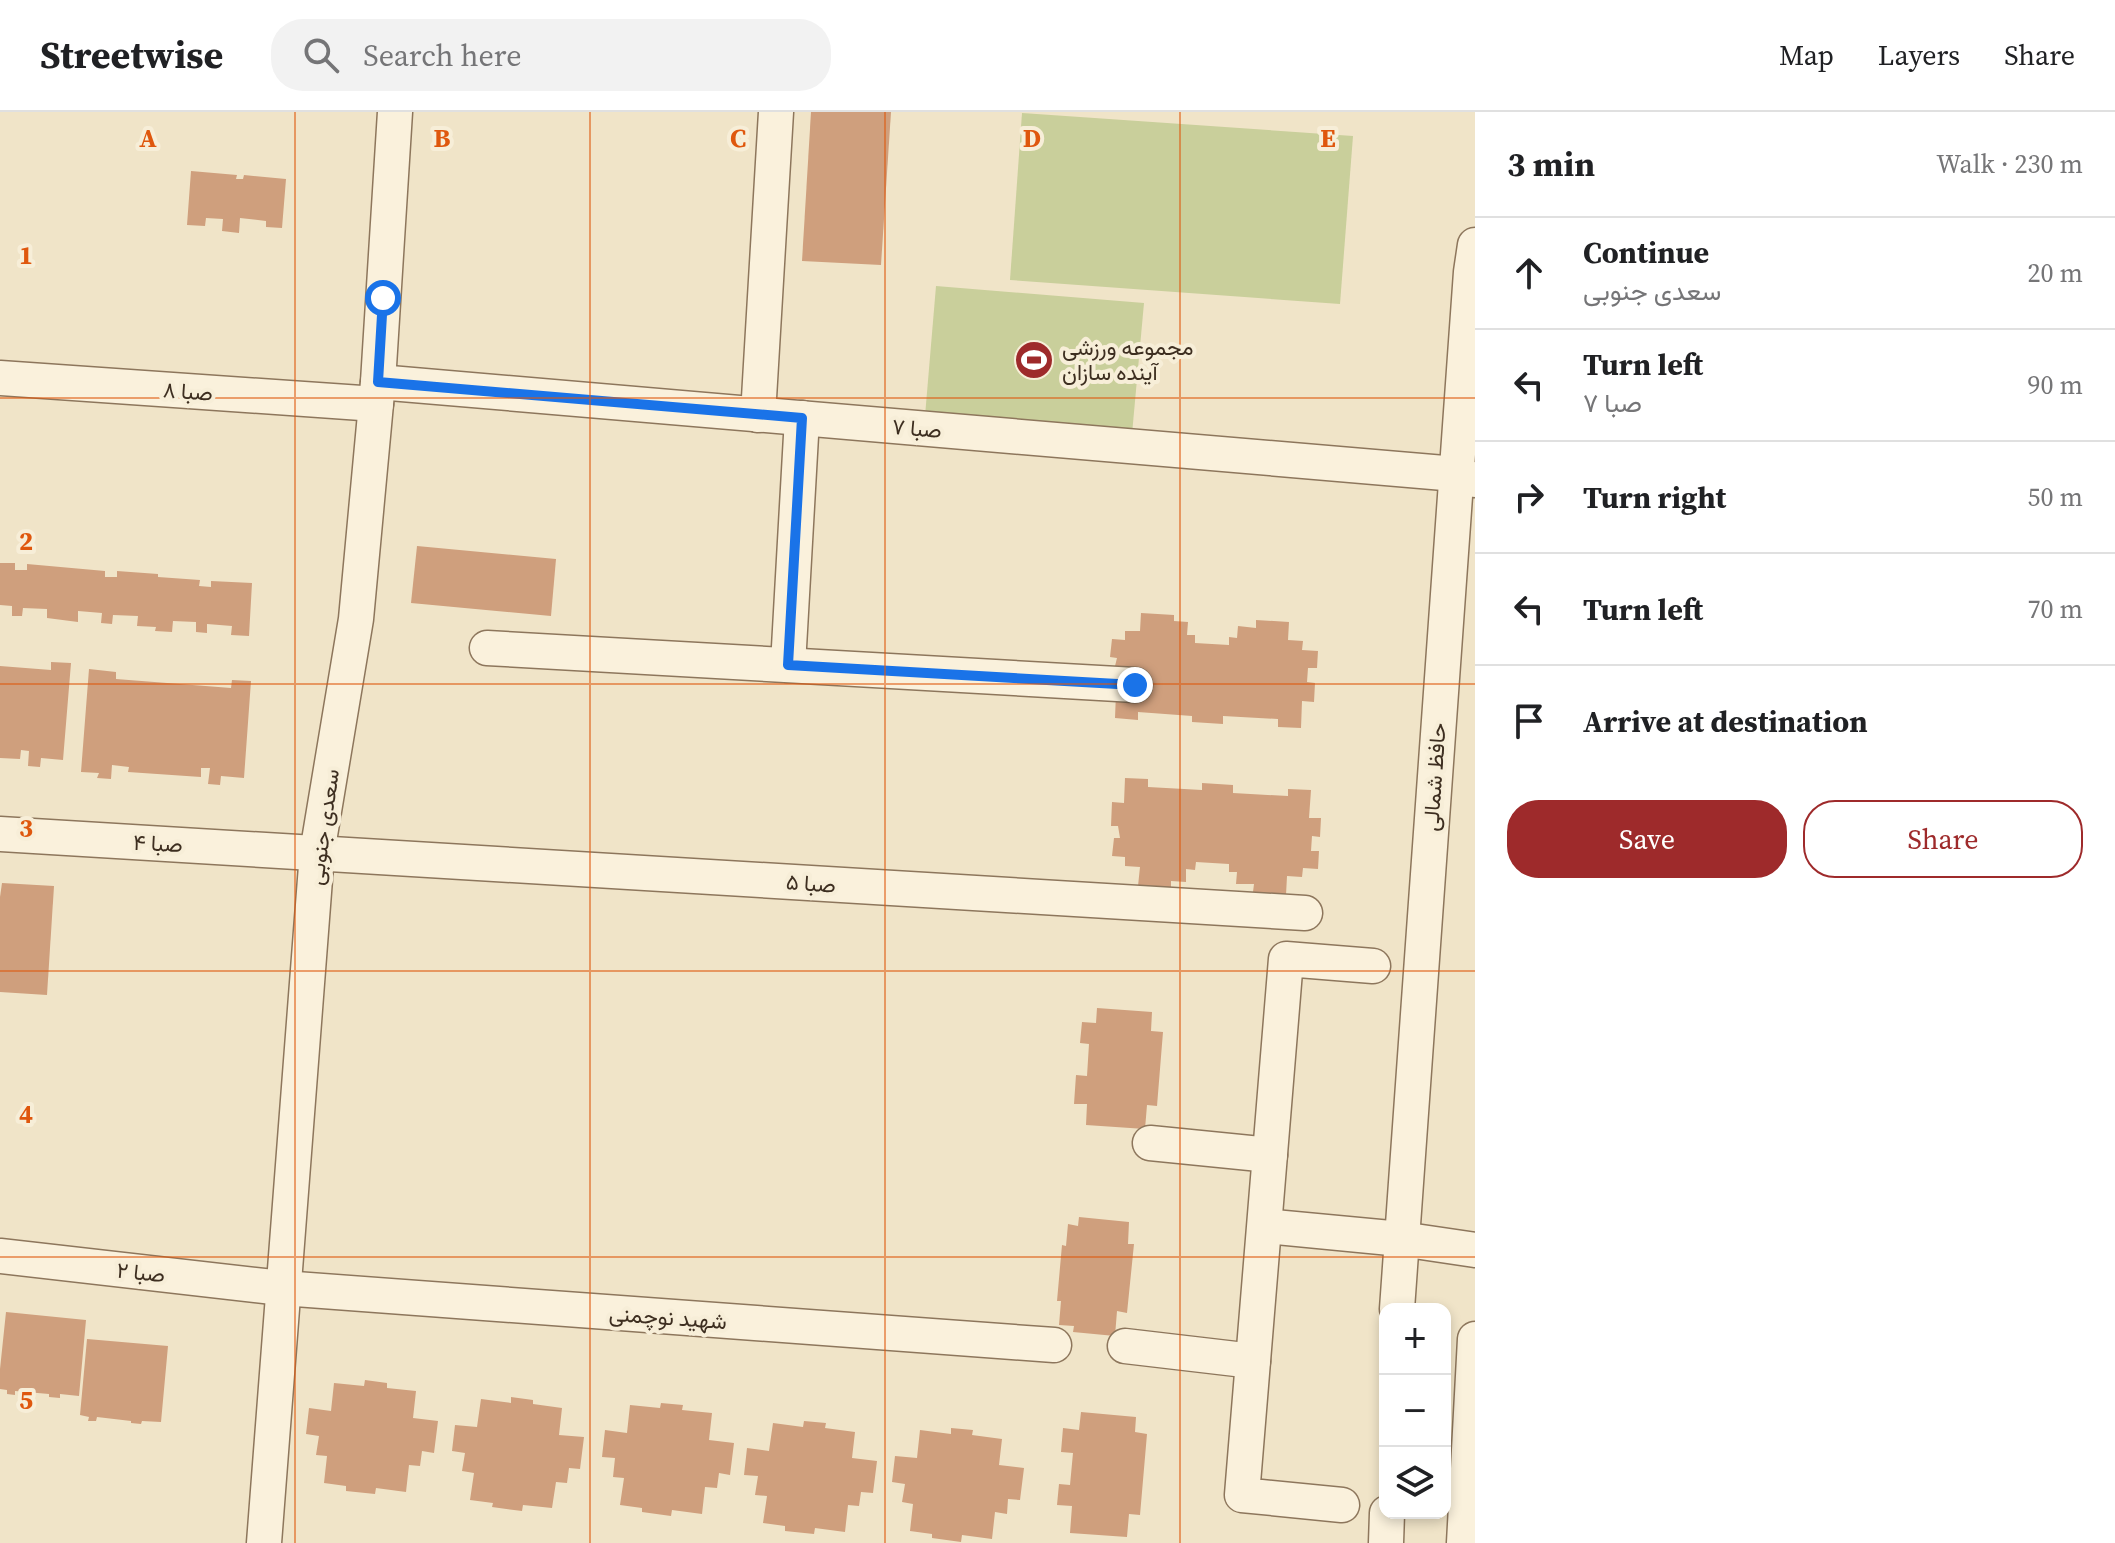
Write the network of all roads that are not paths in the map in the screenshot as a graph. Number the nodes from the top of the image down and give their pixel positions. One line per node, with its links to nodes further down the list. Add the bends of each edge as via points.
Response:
1 (395, 112): 5 (street, سعدی جنوبی)
2 (776, 112): 6 (street)
3 (1475, 245): 8 (street, حافظ شمالی)
4 (0, 378): 5 (street, صبا ۸)
5 (377, 393): 6 (street, صبا ۷); 13 (street, سعدی جنوبی, via 356,619)
6 (758, 415): 7 (street, صبا ۷)
7 (802, 418): 8 (street, صبا ۷); 10 (street)
8 (1466, 477): 19 (street, حافظ شمالی)
9 (487, 648): 10 (street)
10 (788, 665): 11 (street)
11 (1135, 685)
12 (0, 834): 13 (street, صبا ۴)
13 (317, 853): 14 (street, صبا ۵); 22 (street, سعدی جنوبی)
14 (1305, 913)
15 (1373, 966): 17 (street, via 1286,959)
16 (1150, 1143): 17 (street)
17 (1270, 1155): 18 (street)
18 (1265, 1226): 19 (street); 27 (street)
19 (1401, 1239): 20 (street); 23 (street, حافظ شمالی)
20 (1475, 1250)
21 (0, 1256): 22 (street, صبا ۲)
22 (282, 1288): 25 (street, شهید نوچمنی); 30 (street, سعدی جنوبی)
23 (1397, 1303)
24 (1475, 1339): 32 (street)
25 (1054, 1345)
26 (1125, 1346): 27 (street)
27 (1253, 1361): 28 (street, via 1242,1495)
28 (1342, 1505)
29 (1387, 1519): 31 (street)
30 (264, 1543)
31 (1386, 1543)
32 (1464, 1543)

